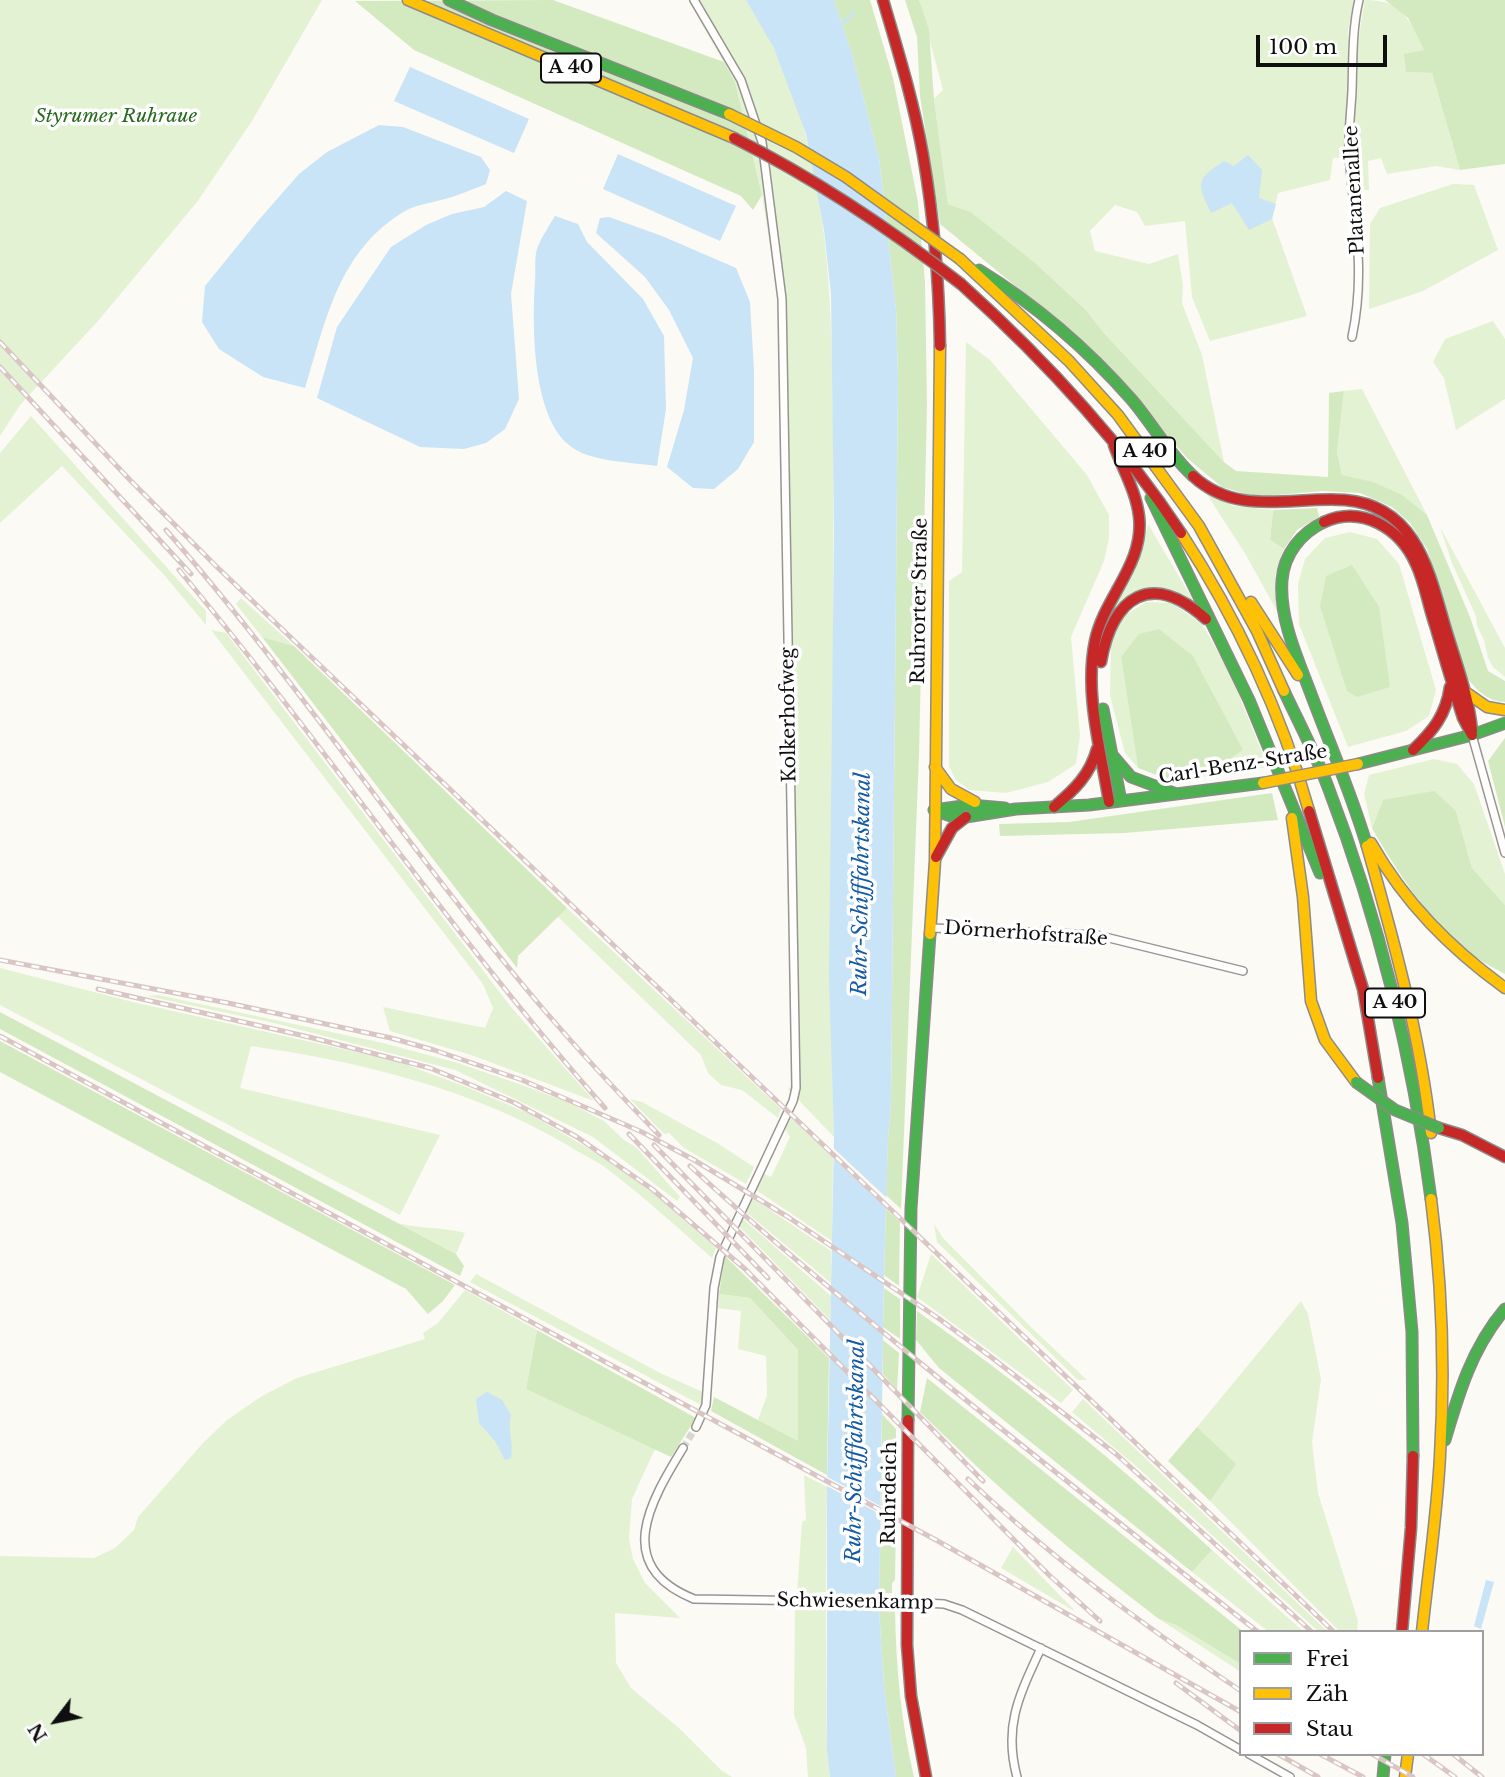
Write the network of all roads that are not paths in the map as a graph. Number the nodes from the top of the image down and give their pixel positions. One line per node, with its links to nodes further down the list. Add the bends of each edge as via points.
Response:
1 (408, 0): 8 (main road, A 40, bridge, via 734,138 805,175 883,225 961,284 1035,353)
2 (449, 0): 6 (main road, A 40, bridge, via 729,114 796,147)
3 (694, 0): 42 (street, Kolkerhofweg, via 741,80 762,142 782,299 796,1087 720,1257 706,1405)
4 (883, 0): 21 (main road, Ruhrorter Straße, via 923,155 937,262 942,420)
5 (1359, 0): 7 (street, Platanenallee, via 1349,152 1359,281)
6 (960, 259): 10 (main road, A 40, via 1069,361 1118,415); 13 (main road, via 1012,289 1076,344 1133,402 1180,464 1217,494 1258,503 1360,502 1394,520 1413,538 1426,563)
7 (1352, 337)
8 (1112, 438): 9 (main road, A 40); 18 (main road, via 1134,497 1139,539 1094,644)
9 (1139, 472): 11 (main road); 34 (main road, A 40, via 1202,565 1273,707 1304,792)
10 (1213, 548): 15 (main road, via 1232,569); 40 (main road, A 40, via 1327,784 1353,855 1401,1026 1423,1135)
11 (1219, 636): 20 (main road, via 1191,605 1170,595 1149,594 1122,607 1108,626 1102,652 1102,703); 22 (main road)
12 (1451, 680): 15 (main road, via 1420,574 1406,547 1393,531 1376,521 1355,516 1328,520 1293,547 1282,579 1293,645); 17 (main road); 19 (main road, via 1443,719)
13 (1464, 691): 14 (main road, via 1487,707); 17 (main road)
14 (1505, 710)
15 (1318, 712): 31 (main road)
16 (1505, 723): 17 (main road, Carl-Benz-Straße)
17 (1472, 735): 19 (main road, Carl-Benz-Straße); 32 (street)
18 (1098, 738): 25 (main road); 27 (main road, via 1092,767)
19 (1413, 750): 23 (main road, Carl-Benz-Straße, bridge, via 1263,783)
20 (1111, 753): 23 (main road, via 1131,777); 24 (main road)
21 (935, 767): 26 (main road, via 954,793); 29 (main road, Ruhrorter Straße)
22 (1287, 790): 34 (main road); 38 (main road, bridge, via 1304,908 1309,996 1328,1046 1356,1082 1405,1117 1462,1132)
23 (1174, 793): 24 (main road, Carl-Benz-Straße)
24 (1121, 801): 25 (main road, Carl-Benz-Straße)
25 (1108, 802): 27 (main road, Carl-Benz-Straße)
26 (982, 804): 28 (main road, Carl-Benz-Straße); 29 (main road, Carl-Benz-Straße)
27 (1054, 807): 28 (main road, Carl-Benz-Straße)
28 (1016, 809): 30 (main road, Carl-Benz-Straße)
29 (934, 810): 30 (main road, Carl-Benz-Straße); 33 (main road, Ruhrorter Straße)
30 (966, 817): 33 (main road, via 952,828)
31 (1359, 821): 37 (main road, via 1391,875 1429,923); 40 (main road, via 1414,1016 1426,1086 1436,1188)
32 (1505, 853)
33 (935, 861): 35 (main road, Ruhrorter Straße)
34 (1339, 915): 45 (main road, A 40, via 1363,989 1405,1251 1412,1332 1413,1469)
35 (932, 928): 36 (street, Dörnerhofstraße, via 1097,935); 39 (main road, Ruhrorter Straße)
36 (1243, 971)
37 (1505, 988)
38 (1505, 1157)
39 (911, 1208): 52 (main road, Ruhrdeich, via 906,1644)
40 (1435, 1228): 44 (main road, A 40, via 1442,1359)
41 (1505, 1309): 44 (main road, via 1469,1360)
42 (696, 1427)
43 (683, 1448): 47 (street, Schwiesenkamp, bridge, via 650,1507 644,1533 654,1569 680,1593 694,1599 944,1604)
44 (1440, 1457): 46 (main road, A 40)
45 (1402, 1630)
46 (1422, 1630)
47 (1041, 1647): 48 (street, Schwiesenkamp); 53 (street, via 1016,1704 1011,1734)
48 (1239, 1749)
49 (1253, 1756): 54 (street)
50 (1385, 1756): 55 (main road)
51 (1408, 1756): 56 (main road)
52 (926, 1777)
53 (1017, 1777)
54 (1290, 1777)
55 (1383, 1777)
56 (1405, 1777)

